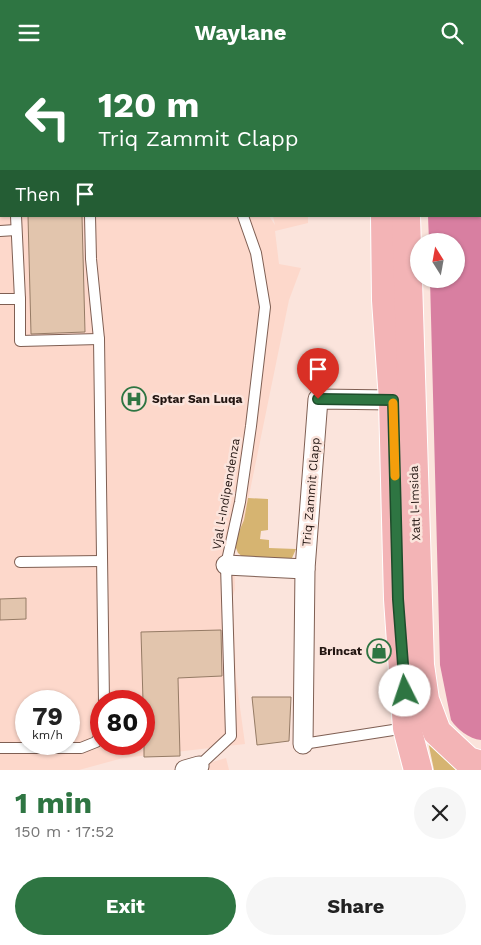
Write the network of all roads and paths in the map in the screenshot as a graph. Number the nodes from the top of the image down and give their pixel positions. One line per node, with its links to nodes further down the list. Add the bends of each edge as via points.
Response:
1 (16, 217): 7 (lane)
2 (90, 217): 10 (lane)
3 (243, 217): 14 (lane, Vjal l-Indipendenza, via 256,253 265,307 240,502)
4 (385, 217): 11 (highway, Xatt l-Imsida, via 386,300)
5 (406, 217): 21 (highway, Xatt l-Imsida, via 420,665 425,700 436,732 468,761)
6 (0, 231): 7 (lane)
7 (16, 231): 9 (lane)
8 (0, 299): 9 (lane)
9 (20, 299): 10 (lane, via 20,341)
10 (99, 339): 12 (lane)
11 (393, 400): 15 (street, Triq Zammit Clapp, via 318,399); 17 (highway, Xatt l-Imsida, via 398,599)
12 (102, 561): 13 (lane); 16 (lane)
13 (20, 562)
14 (226, 565): 15 (street); 22 (lane, Vjal l-Indipendenza, via 231,736)
15 (305, 569): 18 (street, Triq Zammit Clapp)
16 (104, 690)
17 (407, 728): 18 (lane); 23 (highway, Xatt l-Imsida)
18 (304, 744)
19 (90, 745): 20 (lane, via 81,749)
20 (0, 748)
21 (481, 765)
22 (192, 768)
23 (418, 770)

